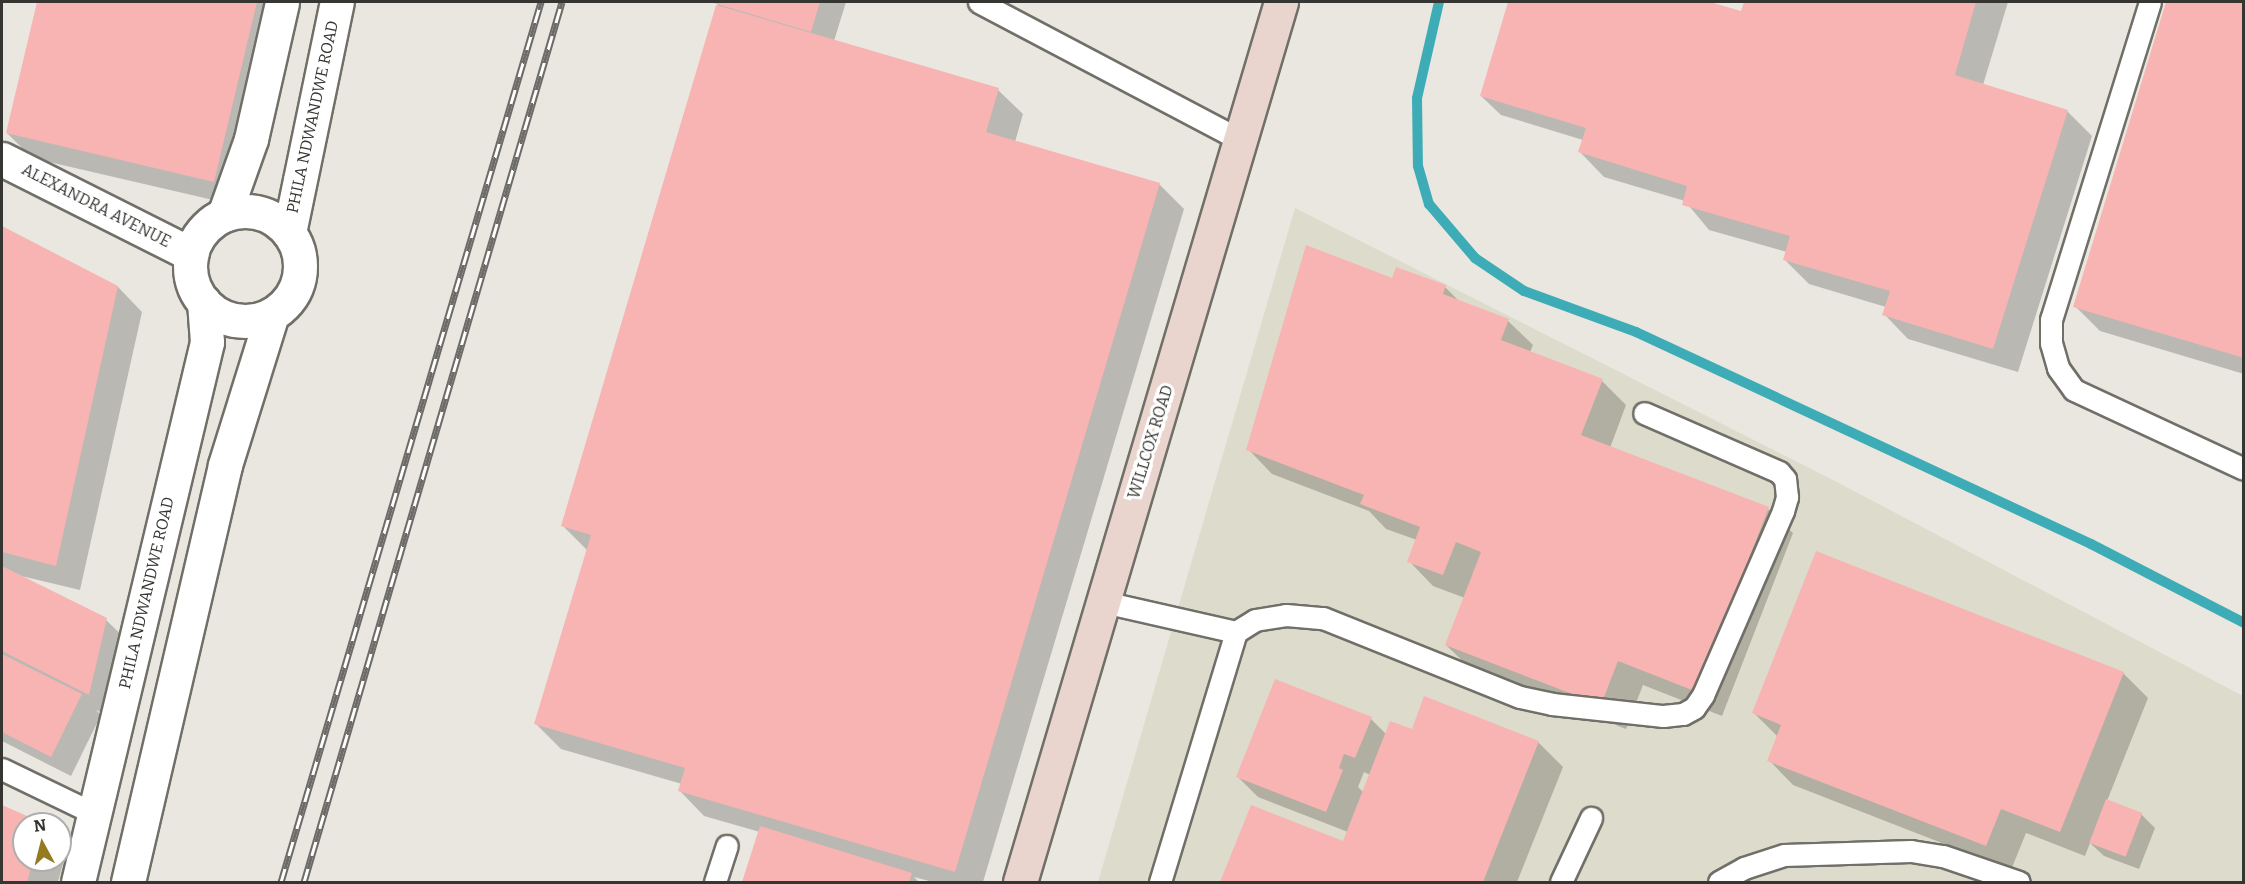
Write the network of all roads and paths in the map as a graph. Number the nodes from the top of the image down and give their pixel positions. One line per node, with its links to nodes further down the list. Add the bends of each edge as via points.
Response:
1 (282, 2): 8 (street, via 251,139)
2 (337, 2): 9 (street, PHILA NDWANDWE ROAD)
3 (979, 2): 6 (lane)
4 (1281, 2): 6 (main road, WILLCOX ROAD)
5 (2150, 2): 14 (lane, via 2051,319 2051,343 2058,368 2074,390)
6 (1241, 140): 15 (main road, WILLCOX ROAD)
7 (2, 159): 10 (street, ALEXANDRA AVENUE)
8 (224, 215): 9 (street, via 258,212); 10 (street, via 209,224)
9 (289, 233): 12 (street, via 298,250 300,268 296,287)
10 (191, 254): 11 (street, via 194,287)
11 (204, 302): 12 (street, via 233,319 252,320); 18 (street, PHILA NDWANDWE ROAD, via 207,342)
12 (272, 314): 22 (street, via 225,465)
13 (1644, 413): 16 (lane, via 1779,472 1785,479 1787,497 1783,511 1703,695 1683,714 1606,712 1520,697 1323,618 1286,615 1255,620)
14 (2244, 469)
15 (1104, 602): 16 (lane); 24 (main road, WILLCOX ROAD)
16 (1236, 632): 25 (lane)
17 (2, 769): 18 (lane)
18 (94, 814): 21 (street, PHILA NDWANDWE ROAD)
19 (1591, 818): 26 (lane)
20 (727, 846): 23 (lane)
21 (78, 882)
22 (128, 882)
23 (715, 882)
24 (1020, 882)
25 (1160, 882)
26 (1561, 882)
27 (1719, 882): 28 (lane, via 1744,868 1784,855 1911,851 1943,856)
28 (2019, 882)

